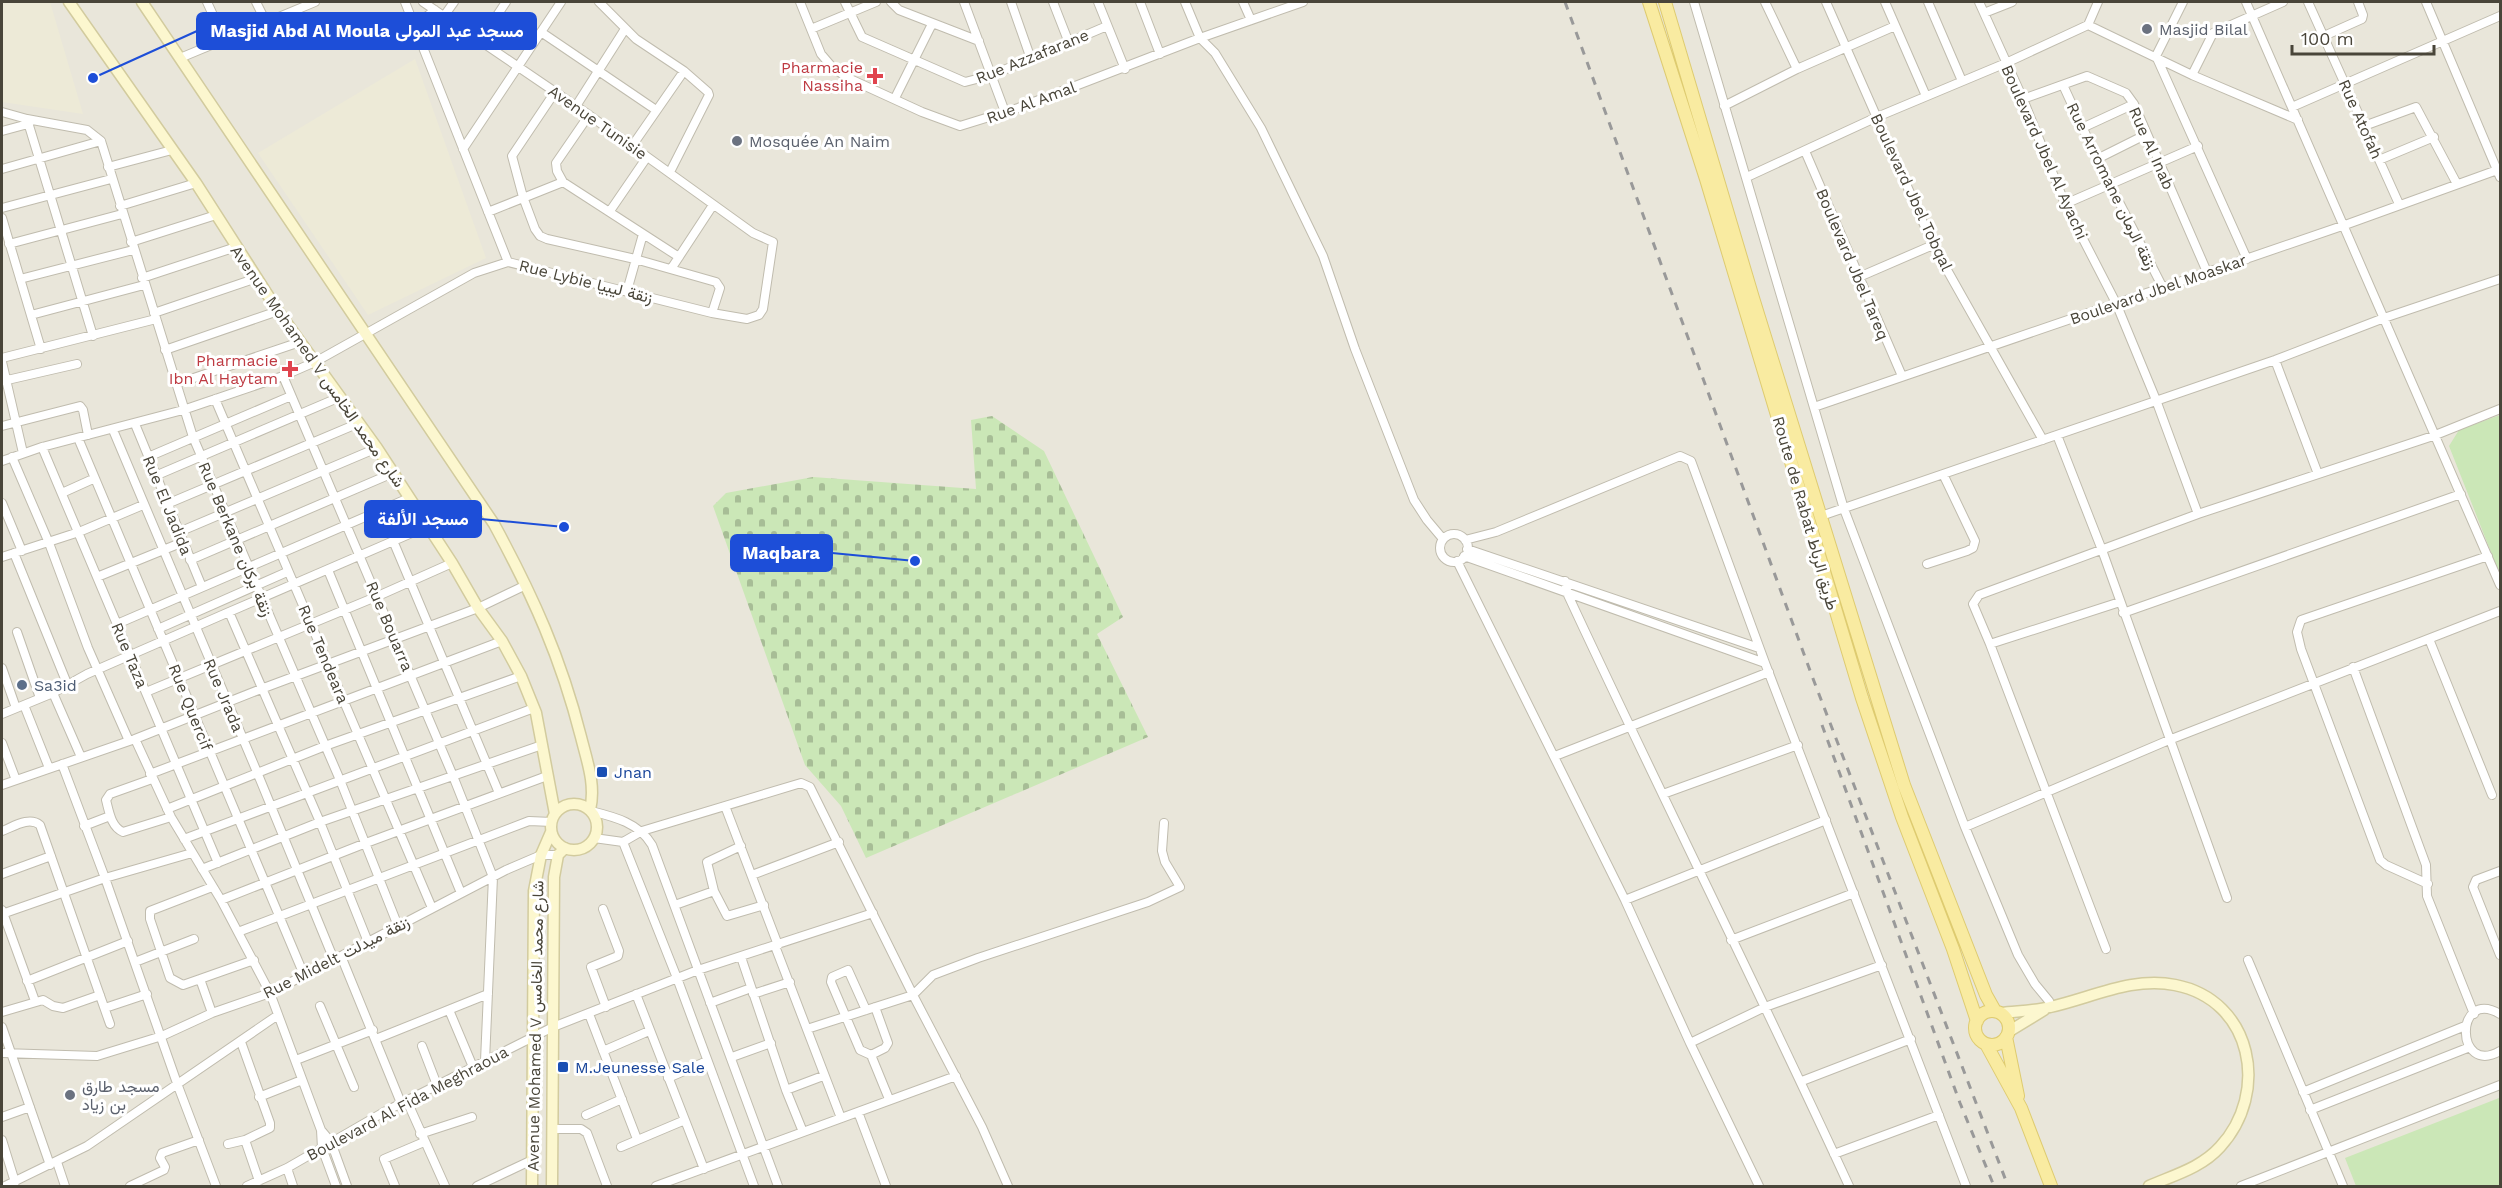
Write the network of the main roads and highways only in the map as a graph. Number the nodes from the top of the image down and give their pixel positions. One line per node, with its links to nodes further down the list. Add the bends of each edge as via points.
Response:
1 (1649, 2): 4 (main road, Route de Rabat طريق الرباط, via 1862,698)
2 (1665, 2): 3 (main road, Route de Rabat طريق الرباط, via 1904,785 1986,995)
3 (1998, 1012): 4 (main road, via 1983,1014); 5 (main road, via 2008,1022)
4 (1977, 1021): 6 (main road, via 1977,1036)
5 (2007, 1035): 6 (main road, via 1997,1044); 7 (main road)
6 (1986, 1044): 7 (main road)
7 (2021, 1108): 8 (main road)
8 (2051, 1186)

